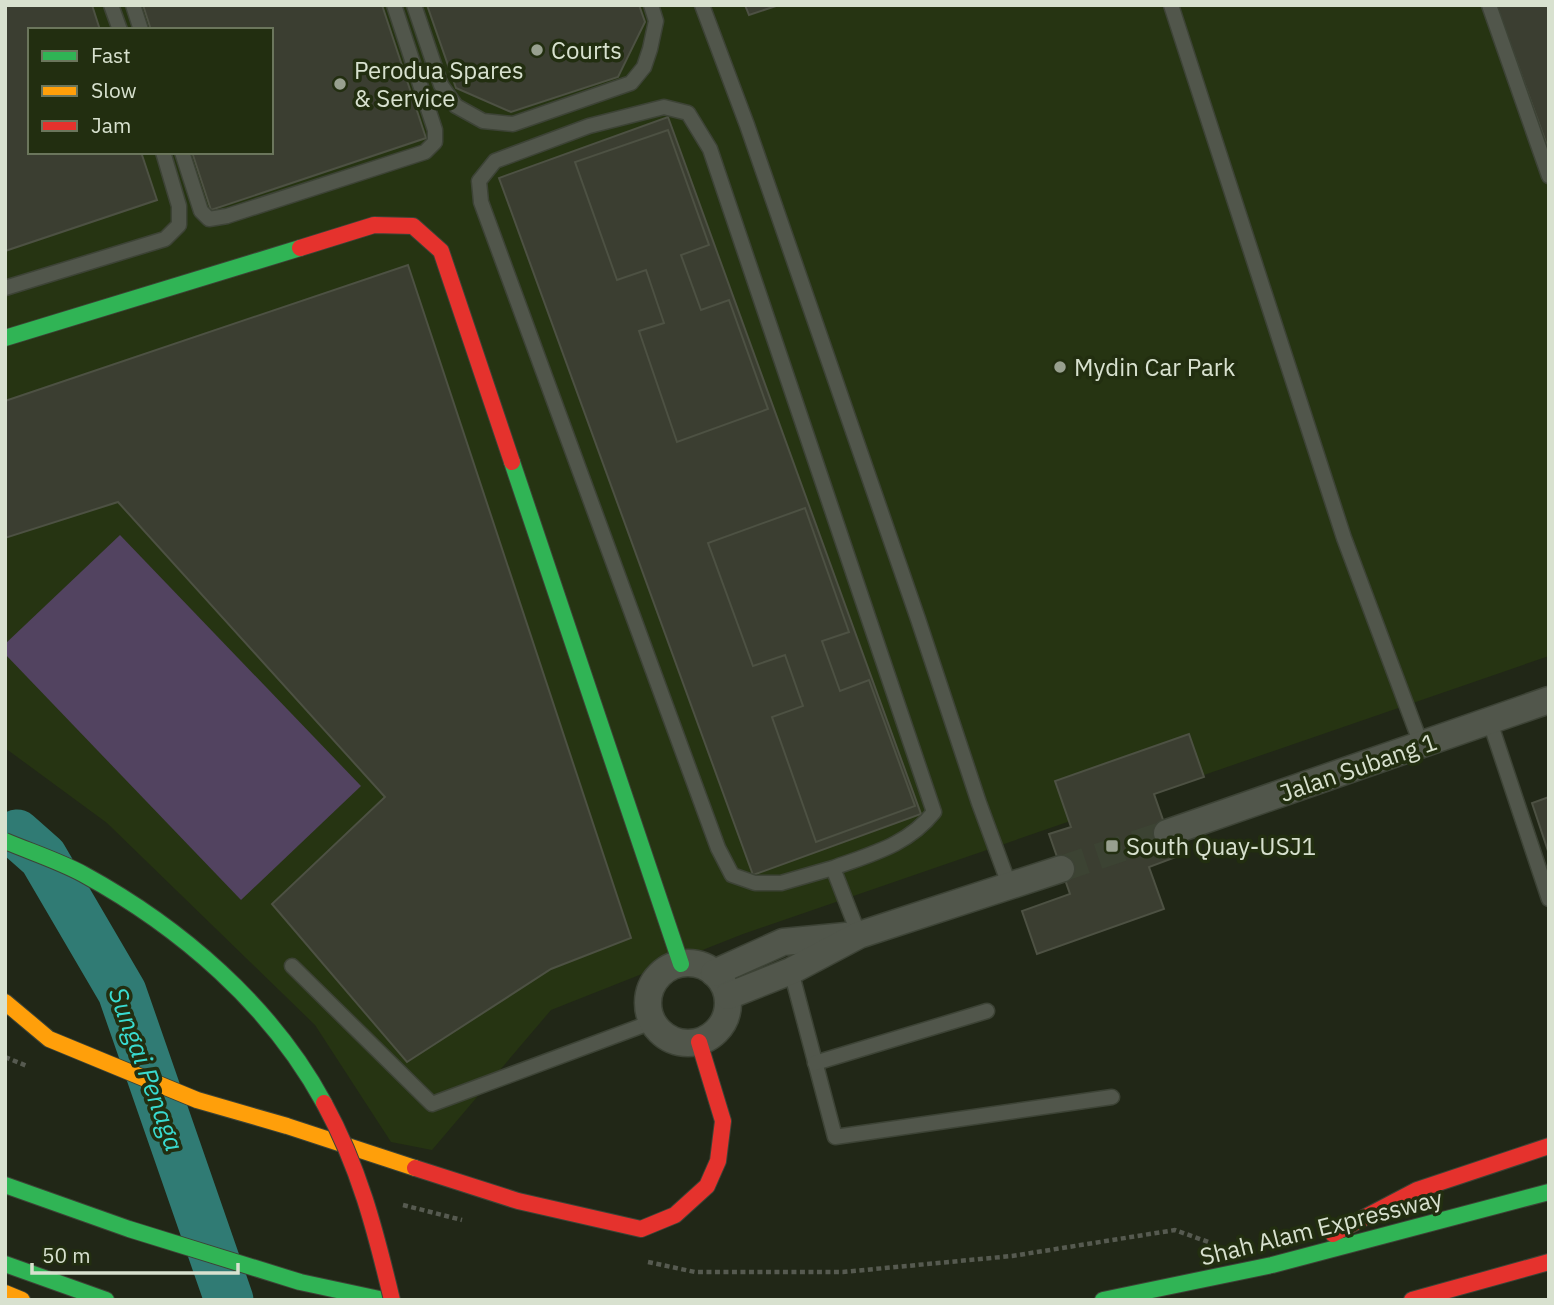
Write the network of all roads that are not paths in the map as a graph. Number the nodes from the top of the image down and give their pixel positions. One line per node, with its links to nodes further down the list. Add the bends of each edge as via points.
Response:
1 (111, 5): 9 (lane)
2 (134, 5): 10 (lane)
3 (394, 5): 12 (lane, via 435,130 435,142 425,152 209,219 201,211)
4 (414, 5): 5 (lane, via 441,85 456,106 484,121 513,124 631,83 644,67 650,49 656,21)
5 (650, 5)
6 (702, 5): 23 (lane)
7 (1171, 5): 18 (lane, via 1344,538)
8 (1489, 5): 13 (lane)
9 (119, 28)
10 (141, 28)
11 (164, 154): 14 (lane, via 179,206 179,225 165,239)
12 (182, 154)
13 (1549, 176)
14 (5, 288)
15 (5, 338): 26 (highway, via 374,225 413,226 441,251)
16 (1549, 700): 17 (street, Jalan Subang 1)
17 (1490, 722): 18 (street, Jalan Subang 1); 24 (lane)
18 (1422, 744): 19 (street, Jalan Subang 1)
19 (1167, 833)
20 (5, 841): 46 (highway, bridge, via 82,873 154,916 220,970 267,1022 311,1079 344,1139 369,1206)
21 (833, 868): 21 (lane, via 781,883 755,883 732,875 718,848 481,202 479,181 495,161 589,126 664,107 688,113 706,142 934,812 897,845); 25 (lane)
22 (1061, 869): 23 (street)
23 (1010, 887): 25 (street)
24 (1549, 898)
25 (859, 935): 28 (street); 29 (street, via 783,942)
26 (681, 964): 29 (street, via 694,963); 32 (street, via 655,981 648,1002)
27 (292, 966): 32 (lane, via 432,1104)
28 (791, 971): 29 (street); 34 (lane)
29 (721, 984): 33 (street, via 725,1019 719,1029)
30 (5, 1002): 33 (highway, via 49,1039 197,1100 518,1201 641,1229 675,1215 707,1186 718,1161 723,1121)
31 (987, 1011): 34 (lane)
32 (652, 1022): 33 (street, via 667,1038)
33 (699, 1042)
34 (816, 1063): 35 (lane, via 835,1137)
35 (1112, 1097)
36 (1549, 1146): 41 (highway, via 1417,1190)
37 (5, 1185): 45 (highway, via 300,1282)
38 (1549, 1192): 41 (highway, Shah Alam Expressway)
39 (1549, 1262): 48 (highway)
40 (5, 1264): 44 (highway)
41 (1272, 1265): 47 (highway, Shah Alam Expressway)
42 (5, 1293): 43 (highway)
43 (22, 1300)
44 (106, 1300)
45 (384, 1300)
46 (392, 1300)
47 (1103, 1300)
48 (1412, 1300)

